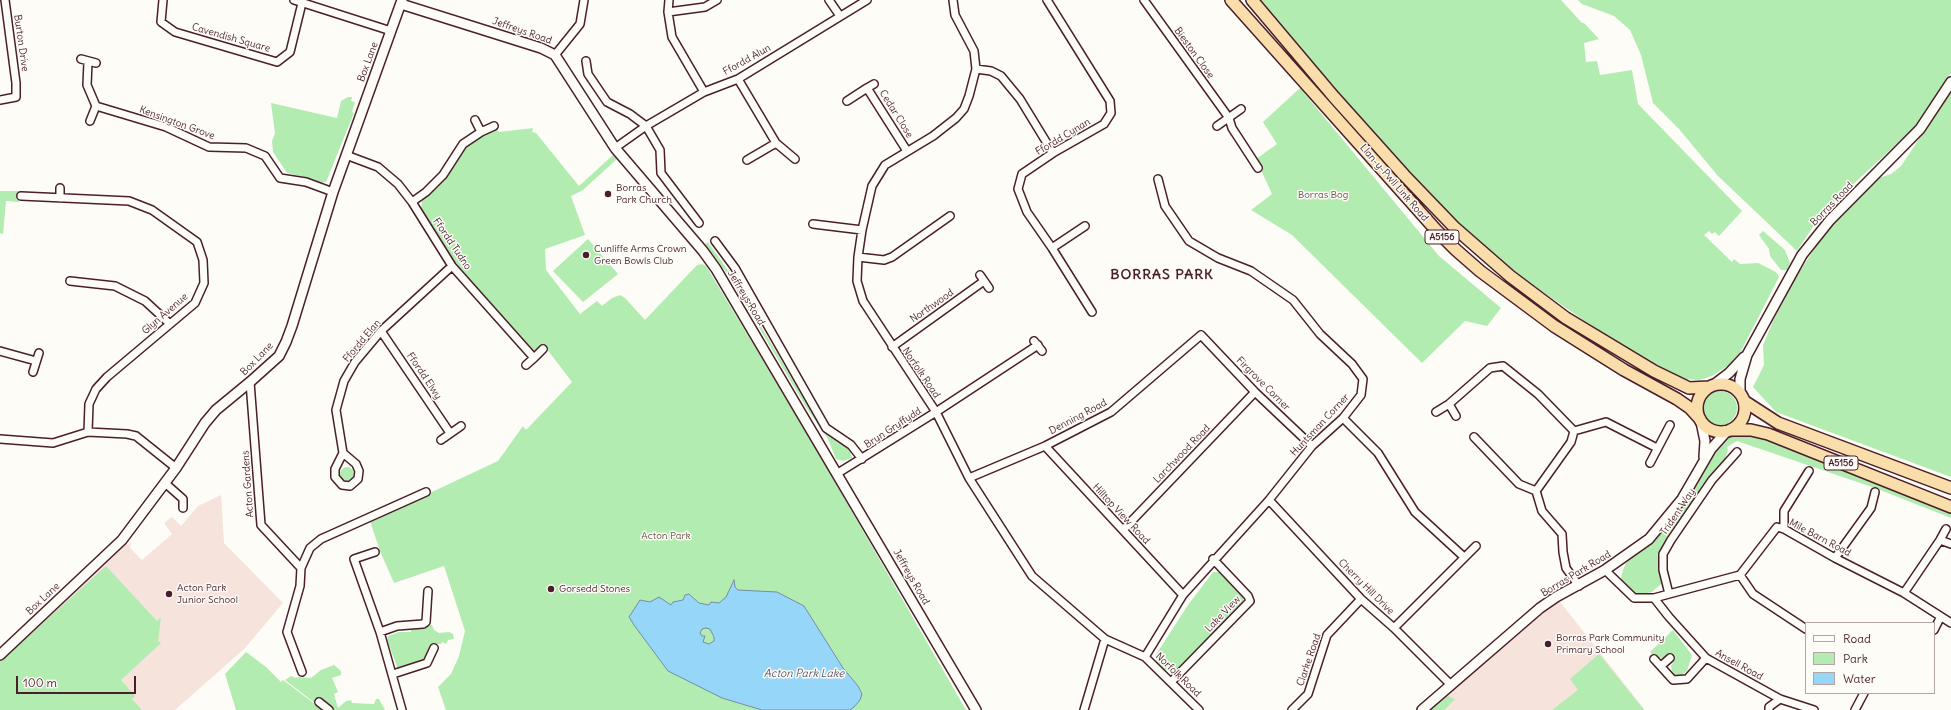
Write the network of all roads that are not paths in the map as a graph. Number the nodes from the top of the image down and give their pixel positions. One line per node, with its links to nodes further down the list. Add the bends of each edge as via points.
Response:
1 (5, 0): 28 (street, Burton Drive, via 16,97)
2 (163, 0): 15 (street, Cavendish Square, via 161,22 175,32 277,62 290,52)
3 (294, 0): 15 (street)
4 (584, 0): 19 (street, via 580,24)
5 (669, 0): 16 (street)
6 (717, 0): 16 (street, via 705,7)
7 (829, 0): 17 (street)
8 (867, 0): 17 (street, Ffordd Alun)
9 (953, 0): 22 (street, Norfolk Road, via 955,15 974,51)
10 (1047, 0): 42 (street, Ffordd Cynan, via 1110,100 1111,113 1104,124)
11 (1144, 0): 32 (street, Bieston Close)
12 (1231, 0): 89 (highway, Llan-y-Pwll Link Road / A5156, via 1456,250 1554,326 1624,370 1677,399 1690,408)
13 (1252, 0): 81 (highway, Llan-y-Pwll Link Road / A5156, via 1404,176 1455,228 1510,276 1566,318 1654,371 1689,388)
14 (402, 2): 18 (street, Box Lane); 19 (street, Jeffreys Road, via 541,48)
15 (302, 3): 18 (street)
16 (668, 12): 27 (street, via 672,37)
17 (840, 16): 23 (street, Ffordd Alun)
18 (391, 31): 43 (street, Box Lane)
19 (555, 55): 40 (street, Jeffreys Road)
20 (586, 61): 36 (street, via 588,74 607,102)
21 (96, 63): 30 (street, via 84,60 87,85)
22 (976, 69): 41 (street, Norfolk Road, via 966,102 956,118); 42 (street, via 991,71 1001,76 1020,99)
23 (738, 79): 27 (street, Ffordd Alun); 39 (street)
24 (1951, 82): 75 (street, Borras Road, via 1920,129 1830,220 1802,255)
25 (874, 84): 26 (street, Cedar Close)
26 (867, 88): 29 (street, Cedar Close); 41 (street, Cedar Close)
27 (704, 92): 36 (street, Ffordd Alun)
28 (0, 100)
29 (847, 101)
30 (96, 106): 34 (street); 49 (street, Kensington Grove, via 166,127 209,147 246,148 265,156 280,178 306,182)
31 (1241, 109): 32 (street)
32 (1229, 118): 37 (street); 46 (street, Bieston Close, via 1232,128)
33 (475, 120): 38 (street)
34 (90, 121)
35 (494, 126): 38 (street)
36 (646, 126): 40 (street, Ffordd Alun); 55 (street, via 660,150 661,173)
37 (1217, 126)
38 (481, 132): 52 (street, via 463,144 443,175)
39 (776, 143): 44 (street); 45 (street)
40 (615, 148): 111 (street, Jeffreys Road, via 716,269)
41 (907, 151): 59 (street, Norfolk Road, via 885,165 872,186)
42 (1053, 153): 61 (street, Ffordd Cynan, via 1022,174 1018,189 1027,212)
43 (346, 155): 49 (street, Box Lane); 52 (street, Ffordd Tudno, via 378,167 398,184)
44 (795, 159)
45 (747, 160)
46 (1258, 168)
47 (1158, 179): 88 (street, Huntsman Corner, via 1165,206 1189,241 1218,258 1251,271 1293,300 1320,334 1356,369 1363,379 1361,396)
48 (60, 188): 51 (street)
49 (333, 192): 80 (street, Box Lane, via 286,342 279,356)
50 (21, 196): 51 (street, Glyn Avenue)
51 (60, 198): 67 (street, Glyn Avenue, via 129,201 152,210 197,242 203,260 204,284 196,303)
52 (412, 202): 63 (street, Ffordd Tudno)
53 (937, 214): 56 (street)
54 (950, 216): 56 (street)
55 (699, 222)
56 (942, 222): 62 (street, via 892,257 884,260)
57 (813, 224): 59 (street)
58 (1085, 226): 61 (street)
59 (862, 230): 62 (street, Norfolk Road)
60 (715, 241): 105 (street, Jeffreys Road, via 735,268 826,428 851,445)
61 (1052, 248): 66 (street, Ffordd Cynan)
62 (858, 257): 71 (street, Norfolk Road, via 857,281 863,301)
63 (452, 266): 68 (street, Ffordd Elan); 76 (street, Ffordd Tudno)
64 (985, 281): 71 (street, Northwood)
65 (75, 283): 67 (street, via 115,286 145,301)
66 (1092, 312)
67 (170, 324): 94 (street, Glyn Avenue, via 96,389 89,404)
68 (381, 330): 95 (street, Ffordd Elwy); 103 (street, Ffordd Elan, via 355,362 344,381 336,410)
69 (1201, 335): 82 (street, Firgrove Corner); 99 (street, Denning Road, via 1111,412)
70 (1038, 346): 85 (street, Bryn Gryffydd)
71 (892, 347): 85 (street, Norfolk Road)
72 (543, 350): 76 (street)
73 (0, 351): 77 (street)
74 (39, 353): 77 (street)
75 (1747, 355): 81 (street, Borras Road, via 1729,373); 83 (street, Borras Road, via 1740,379)
76 (534, 358): 78 (street)
77 (36, 361): 79 (street)
78 (526, 365)
79 (33, 372)
80 (250, 382): 109 (street, Box Lane, via 204,423); 131 (street, Acton Gardens, via 261,525)
81 (1710, 386): 83 (highway, via 1727,385); 89 (highway, via 1703,392 1697,405)
82 (1255, 392): 100 (street, Firgrove Corner); 123 (street, Larchwood Road)
83 (1742, 397): 93 (highway, via 1744,415 1736,427); 114 (highway, A5156, via 1778,423)
84 (1448, 404): 86 (street); 87 (street); 92 (street, via 1490,368 1503,366 1538,394)
85 (936, 412): 105 (street, Bryn Gryffydd); 112 (street, Norfolk Road)
86 (1436, 412)
87 (1456, 416)
88 (1343, 418): 100 (street, Huntsman Corner); 128 (street, via 1378,453 1415,512)
89 (1700, 420): 93 (highway, via 1713,430); 104 (street, Borras Park Road, via 1705,441)
90 (1670, 425): 101 (street)
91 (461, 426): 95 (street)
92 (1574, 431): 101 (street, via 1606,422); 115 (street, via 1571,442)
93 (1728, 431): 104 (street, Borras Park Road); 119 (highway, A5156, via 1751,430 1768,434)
94 (88, 432): 97 (street, via 53,443); 109 (street, via 136,436)
95 (450, 433): 98 (street)
96 (1474, 437): 115 (street, via 1519,484)
97 (0, 439)
98 (441, 440)
99 (1045, 446): 112 (street, Denning Road); 123 (street, Hilltop View Road)
100 (1312, 446): 118 (street, Huntsman Corner)
101 (1657, 448): 107 (street)
102 (1737, 452): 137 (street, Trident Way, via 1712,480 1663,554 1663,570)
103 (343, 453): 106 (street); 108 (street)
104 (1704, 458): 132 (street, Borras Park Road, via 1682,499 1660,528 1635,550)
105 (862, 459): 111 (street, Bryn Gryffydd)
106 (352, 462): 108 (street, via 344,462); 108 (street, via 358,468 359,476 350,486 342,485 336,480)
107 (1650, 463)
108 (337, 466)
109 (176, 468): 113 (street, Box Lane)
110 (1809, 471): 121 (street, via 1784,510)
111 (838, 473): 165 (street, Jeffreys Road)
112 (969, 478): 147 (street, Norfolk Road, via 1032,576)
113 (165, 483): 120 (street, via 183,499); 149 (street, Box Lane, via 122,540)
114 (1951, 488)
115 (1536, 491): 134 (street, via 1542,511 1562,534 1562,552 1566,568)
116 (426, 492): 131 (street, via 322,539 310,548)
117 (1875, 492): 129 (street, via 1870,508)
118 (1269, 500): 130 (street, Huntsman Corner); 140 (street, Cherry Hill Drive)
119 (1951, 507)
120 (183, 508)
121 (1784, 529): 129 (street, Mile Barn Road); 133 (street, Mile Barn Road, via 1777,527)
122 (1946, 529): 124 (street)
123 (1123, 530): 138 (street, Hilltop View Road)
124 (1940, 540): 125 (street); 136 (street)
125 (1951, 544)
126 (1476, 546): 128 (street)
127 (375, 552): 146 (street, via 354,559)
128 (1464, 557): 143 (street)
129 (1834, 558): 136 (street, Mile Barn Road)
130 (1213, 559): 138 (street, Huntsman Corner); 157 (street, Lake View, via 1250,601)
131 (301, 568): 155 (street, via 300,586 287,632)
132 (1605, 570): 134 (street, Borras Park Road); 139 (street, via 1634,598)
133 (1740, 576): 137 (street); 144 (street, via 1753,594)
134 (1579, 586): 158 (street, Borras Park Road, via 1540,608)
135 (428, 591): 146 (street, via 426,622 397,626)
136 (1904, 593): 141 (street, Mile Barn Road)
137 (1669, 594): 139 (street)
138 (1183, 595): 150 (street, Huntsman Corner)
139 (1654, 598): 152 (street, Ansell Road)
140 (1361, 599): 143 (street, Cherry Hill Drive); 168 (street, Clarke Road, via 1327,635 1308,694)
141 (1940, 618): 142 (street, Mile Barn Road); 145 (street)
142 (1951, 623)
143 (1394, 628): 158 (street, Cherry Hill Drive)
144 (1805, 628)
145 (1935, 628)
146 (380, 632): 156 (street)
147 (1105, 639): 150 (street, Norfolk Road); 166 (street)
148 (434, 648): 156 (street, via 427,663)
149 (0, 655)
150 (1145, 657): 157 (street, Norfolk Road)
151 (1670, 658): 154 (street)
152 (1706, 658): 154 (street, via 1687,679 1673,680); 160 (street, Ansell Road)
153 (1654, 659): 154 (street)
154 (1661, 666)
155 (302, 672)
156 (393, 674): 164 (street)
157 (1171, 682): 167 (street, Norfolk Road)
158 (1451, 685): 169 (street, Borras Park Road)
159 (1863, 694): 171 (street)
160 (1780, 699): 162 (street); 170 (street, Ansell Road)
161 (319, 702): 163 (street)
162 (1768, 709)
163 (329, 710)
164 (402, 710)
165 (976, 710)
166 (1084, 710)
167 (1199, 710)
168 (1292, 710)
169 (1422, 710)
170 (1814, 710)
171 (1855, 710)

